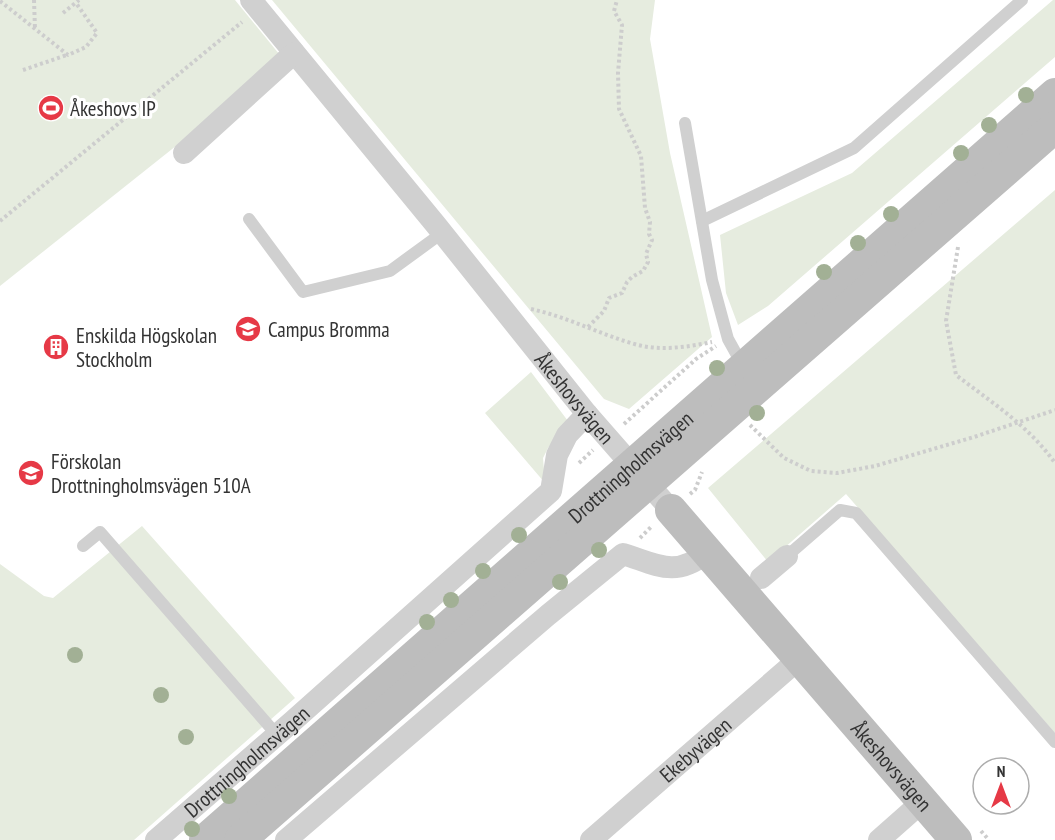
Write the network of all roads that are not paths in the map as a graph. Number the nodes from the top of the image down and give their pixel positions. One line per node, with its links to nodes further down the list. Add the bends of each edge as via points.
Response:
1 (1022, 0): 9 (lane, via 855,148)
2 (255, 5): 3 (street, Åkeshovsvägen)
3 (294, 53): 7 (street); 10 (street, Åkeshovsvägen)
4 (1055, 94): 11 (main road, Drottningholmsvägen)
5 (685, 123): 9 (lane)
6 (1055, 127): 13 (main road, Drottningholmsvägen)
7 (184, 153)
8 (249, 219): 10 (lane, via 303,292 390,271)
9 (702, 221): 11 (lane, via 728,339)
10 (442, 233): 12 (street, Åkeshovsvägen)
11 (743, 366): 13 (main road, Drottningholmsvägen)
12 (587, 414): 13 (street, Åkeshovsvägen); 20 (street, Drottningholmsvägen, via 567,435 557,455 551,491)
13 (640, 474): 14 (street, Åkeshovsvägen); 24 (main road, Drottningholmsvägen); 25 (main road, Drottningholmsvägen)
14 (671, 510): 16 (main road, Åkeshovsvägen)
15 (83, 546): 20 (lane, via 100,531)
16 (707, 553): 19 (main road, Åkeshovsvägen); 26 (street, via 693,564 671,569 623,554)
17 (787, 556): 18 (street); 21 (lane, via 840,510 856,513)
18 (761, 578)
19 (799, 659): 22 (main road, Åkeshovsvägen); 27 (street, Ekebyvägen)
20 (277, 735): 23 (street, Drottningholmsvägen)
21 (1055, 742)
22 (922, 802): 28 (street); 29 (main road, Åkeshovsvägen)
23 (156, 840)
24 (205, 840)
25 (240, 840)
26 (286, 840)
27 (591, 840)
28 (879, 840)
29 (956, 840)

